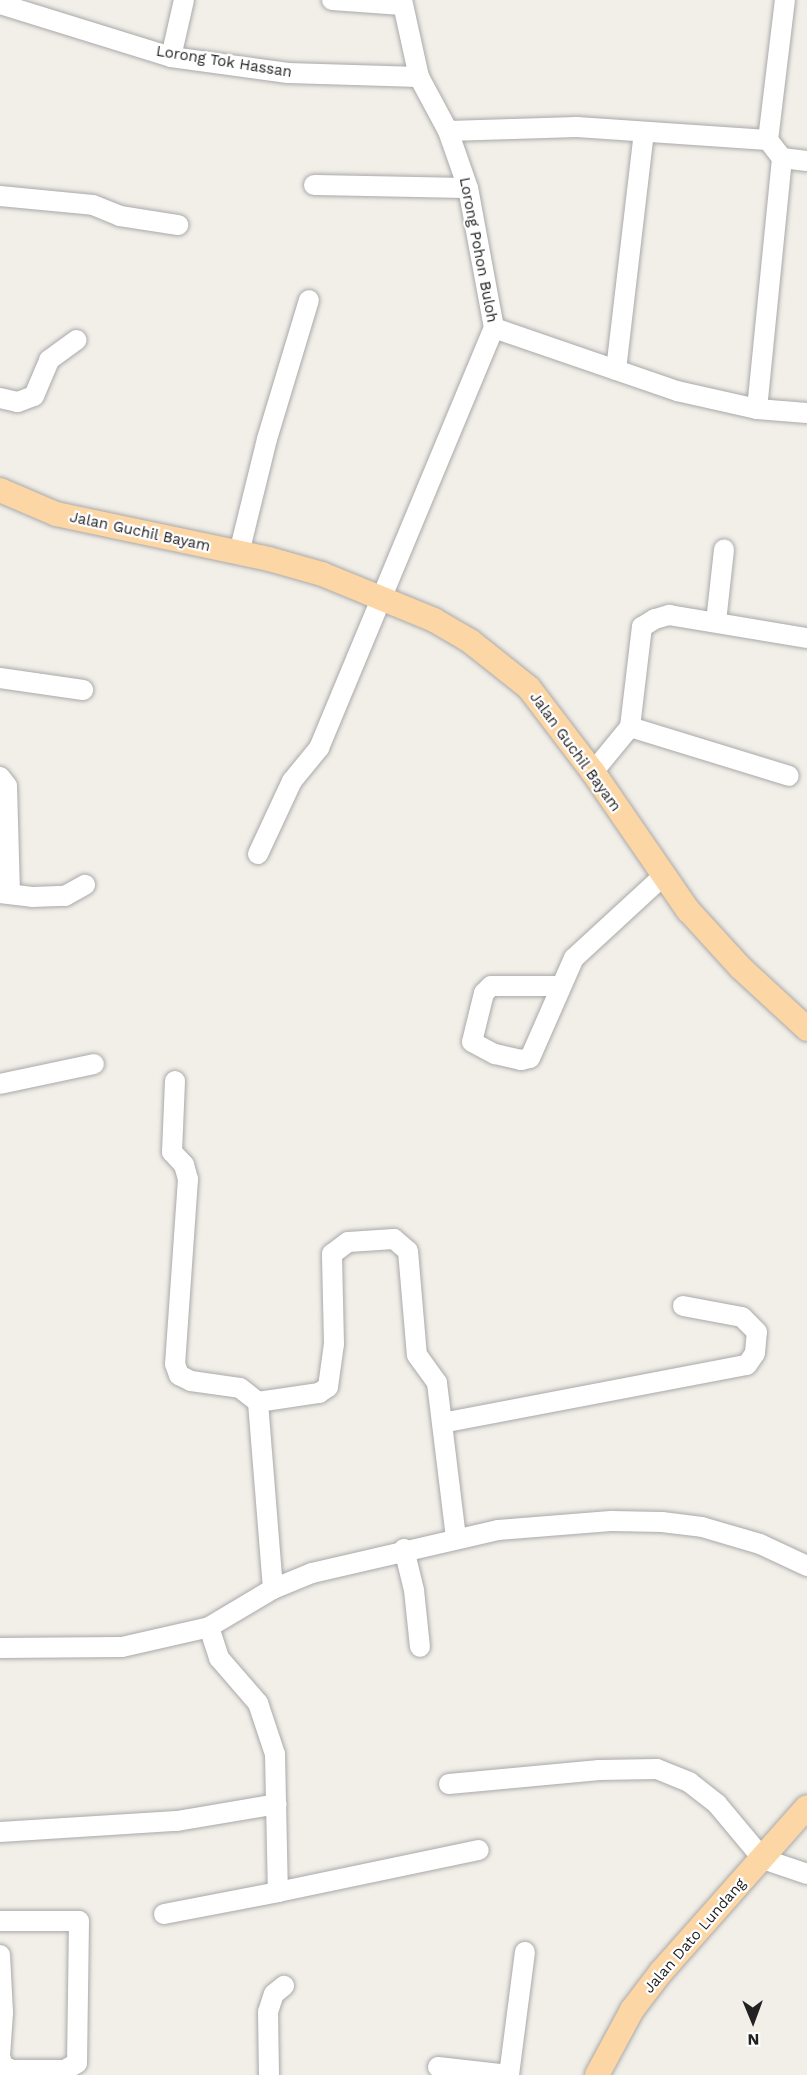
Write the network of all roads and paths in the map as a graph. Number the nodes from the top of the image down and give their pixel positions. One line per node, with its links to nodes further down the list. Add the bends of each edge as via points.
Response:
1 (184, 0): 6 (street)
2 (332, 0): 4 (street)
3 (785, 0): 10 (street)
4 (402, 3): 7 (street, Lorong Pohon Buloh)
5 (0, 4): 6 (street, Lorong Tok Hassan)
6 (171, 57): 7 (street, Lorong Tok Hassan, via 288,73)
7 (419, 77): 8 (street, Lorong Pohon Buloh)
8 (448, 131): 9 (street, via 577,127); 14 (street, Lorong Pohon Buloh)
9 (644, 133): 10 (street); 20 (street)
10 (768, 140): 11 (street)
11 (782, 158): 12 (street); 22 (street)
12 (807, 161)
13 (314, 185): 14 (street)
14 (468, 188): 18 (street, Lorong Pohon Buloh)
15 (0, 196): 16 (street, via 93,205 120,216)
16 (178, 225)
17 (309, 300): 26 (street, via 267,439)
18 (494, 328): 20 (street); 27 (street, Lorong Pohon Buloh)
19 (77, 340): 21 (street, via 49,360 34,396 18,402)
20 (616, 370): 22 (street, via 677,391)
21 (0, 398)
22 (756, 409): 23 (street)
23 (807, 413)
24 (0, 490): 26 (main road, Jalan Guchil Bayam, via 56,514)
25 (724, 549): 28 (street)
26 (239, 553): 27 (main road, Jalan Guchil Bayam, via 322,574)
27 (383, 597): 33 (main road, Jalan Guchil Bayam, via 434,620 503,664 541,703); 36 (street, Lorong Pohon Buloh, via 347,673 319,748 298,772)
28 (716, 622): 29 (street); 32 (street, via 669,615 642,627)
29 (807, 638)
30 (0, 678): 31 (street)
31 (83, 690)
32 (630, 727): 33 (street); 34 (street)
33 (593, 772): 37 (main road, Jalan Guchil Bayam)
34 (789, 776)
35 (0, 777): 39 (street, via 7,786)
36 (258, 854)
37 (662, 877): 40 (street, via 573,958); 41 (main road, Jalan Guchil Bayam, via 741,968)
38 (85, 885): 39 (street, via 65,896)
39 (5, 893)
40 (560, 986): 40 (street, via 530,1058 521,1060 495,1054 472,1042 484,993 490,986)
41 (807, 1029)
42 (94, 1064): 44 (street)
43 (175, 1081): 46 (street, via 172,1152 184,1165 188,1179 175,1364 179,1375 191,1381 240,1388)
44 (0, 1084)
45 (683, 1306): 47 (street, via 742,1317 757,1332 755,1353 747,1365)
46 (258, 1402): 47 (street, via 319,1393 328,1387 334,1344 333,1254 348,1242 394,1239 408,1251 417,1355 437,1383); 51 (street)
47 (442, 1423): 48 (street)
48 (456, 1537): 49 (street); 50 (street, via 599,1522 662,1522 702,1527 760,1544)
49 (404, 1550): 51 (street, via 312,1573); 53 (street, via 414,1590)
50 (807, 1566)
51 (273, 1588): 52 (street)
52 (209, 1627): 54 (street, via 122,1647); 56 (street, via 219,1658 258,1702 275,1754)
53 (420, 1647)
54 (0, 1648)
55 (449, 1784): 60 (street, via 599,1770 657,1769 689,1782 717,1804)
56 (277, 1804): 58 (street, via 177,1821); 62 (street)
57 (807, 1807): 60 (main road, Jalan Dato Lundang)
58 (0, 1832)
59 (479, 1850): 62 (street)
60 (763, 1859): 61 (street); 71 (main road, Jalan Dato Lundang, via 661,1972 632,2010)
61 (807, 1874)
62 (278, 1892): 63 (street)
63 (164, 1914)
64 (0, 1921): 68 (street, via 79,1921 77,2063 65,2070 12,2070 3,2066)
65 (525, 1952): 69 (street, via 509,2075)
66 (0, 1955): 68 (street)
67 (284, 1986): 70 (street, via 274,1994 268,2012)
68 (0, 2056)
69 (438, 2067)
70 (269, 2075)
71 (597, 2075)

